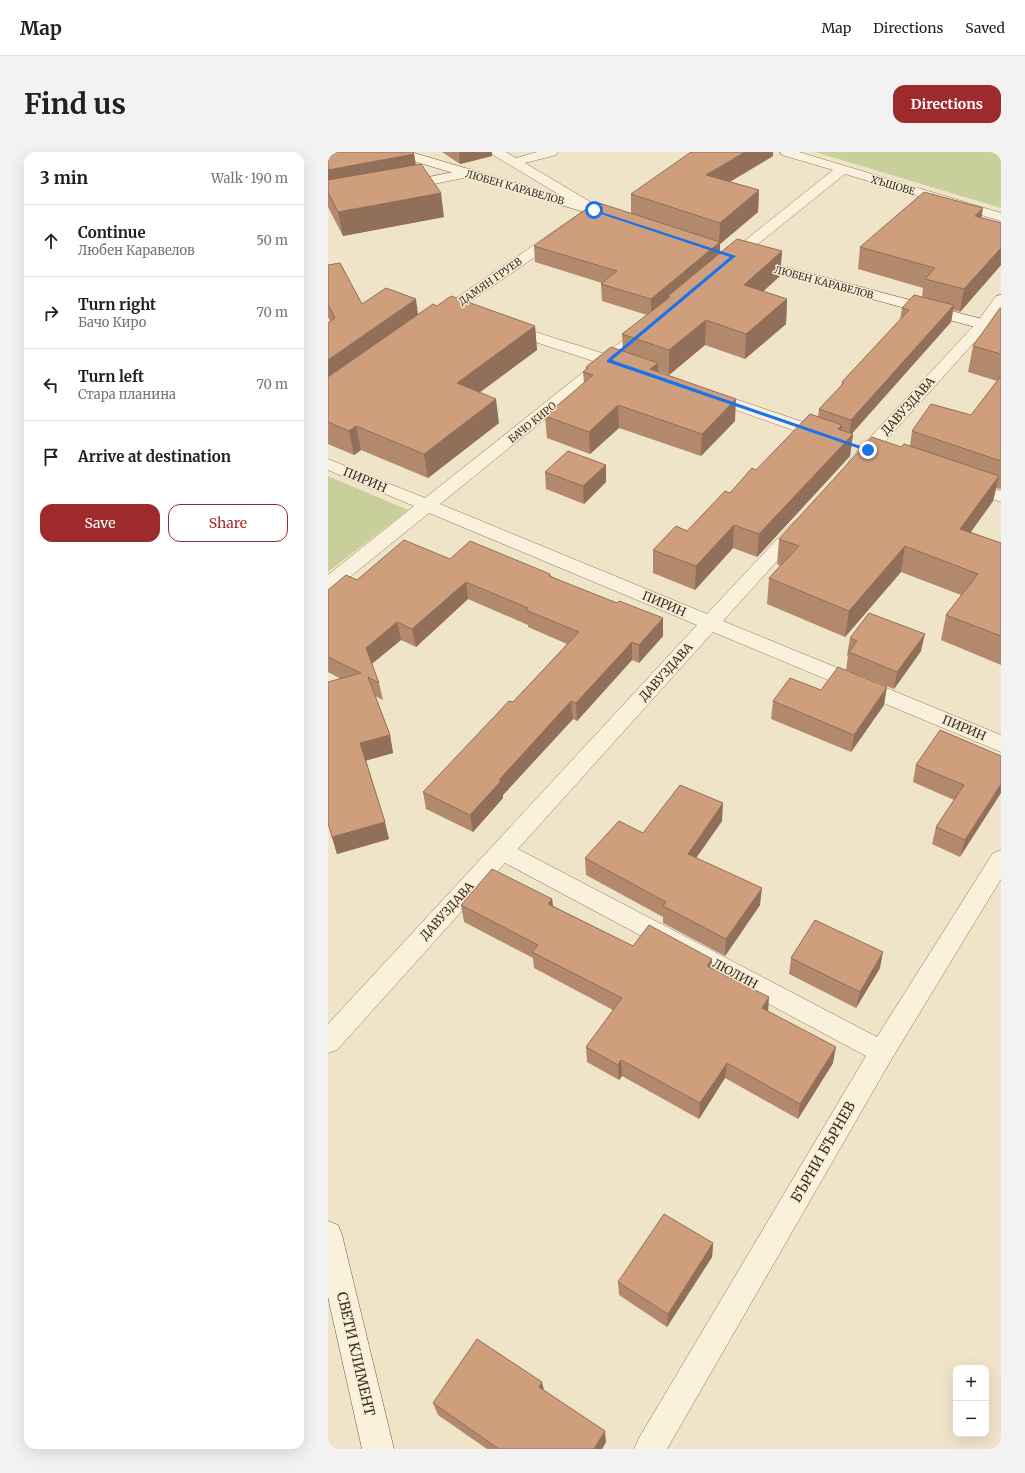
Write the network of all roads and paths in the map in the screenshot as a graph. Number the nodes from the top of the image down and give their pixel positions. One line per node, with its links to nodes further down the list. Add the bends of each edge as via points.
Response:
1 (397, 152): 7 (street, ЛЮБЕН КАРАВЕЛОВ)
2 (497, 152): 5 (street)
3 (552, 152): 5 (street)
4 (786, 152): 6 (street, ХЪШОВЕ)
5 (514, 162): 9 (street)
6 (842, 170): 10 (street, ХЪШОВЕ); 12 (street)
7 (469, 173): 8 (street); 9 (street, ЛЮБЕН КАРАВЕЛОВ)
8 (391, 188)
9 (594, 210): 11 (street, ЛЮБЕН КАРАВЕЛОВ); 16 (street, ДАМЯН ГРУЕВ, via 456,312)
10 (1001, 217)
11 (630, 222)
12 (726, 254): 13 (street); 18 (street, ЛЮБЕН КАРАВЕЛОВ)
13 (716, 271)
14 (1001, 299): 18 (street, ДАВУЗДАВА)
15 (656, 321): 19 (street, БАЧО КИРО)
16 (430, 323)
17 (494, 324): 19 (street)
18 (992, 326): 22 (street, ДАВУЗДАВА)
19 (609, 361): 20 (street); 27 (street, БАЧО КИРО)
20 (631, 368)
21 (690, 389): 22 (street)
22 (860, 448): 24 (street, ДАВУЗДАВА)
23 (328, 464): 27 (street, ПИРИН)
24 (847, 474)
25 (949, 479): 26 (street)
26 (1001, 497)
27 (427, 505): 29 (street, БАЧО КИРО); 30 (street, ПИРИН)
28 (810, 514): 30 (street, ДАВУЗДАВА)
29 (328, 585)
30 (710, 623): 31 (street, ПИРИН); 32 (street, ДАВУЗДАВА)
31 (1001, 744)
32 (502, 851): 34 (street, ДАВУЗДАВА); 35 (street, ЛЮЛИН)
33 (1001, 859): 35 (street, БЪРНИ БЪРНЕВ)
34 (328, 1042)
35 (882, 1052): 38 (street, БЪРНИ БЪРНЕВ)
36 (328, 1235): 37 (street, СВЕТИ КЛИМЕНТ)
37 (378, 1449)
38 (650, 1449)

